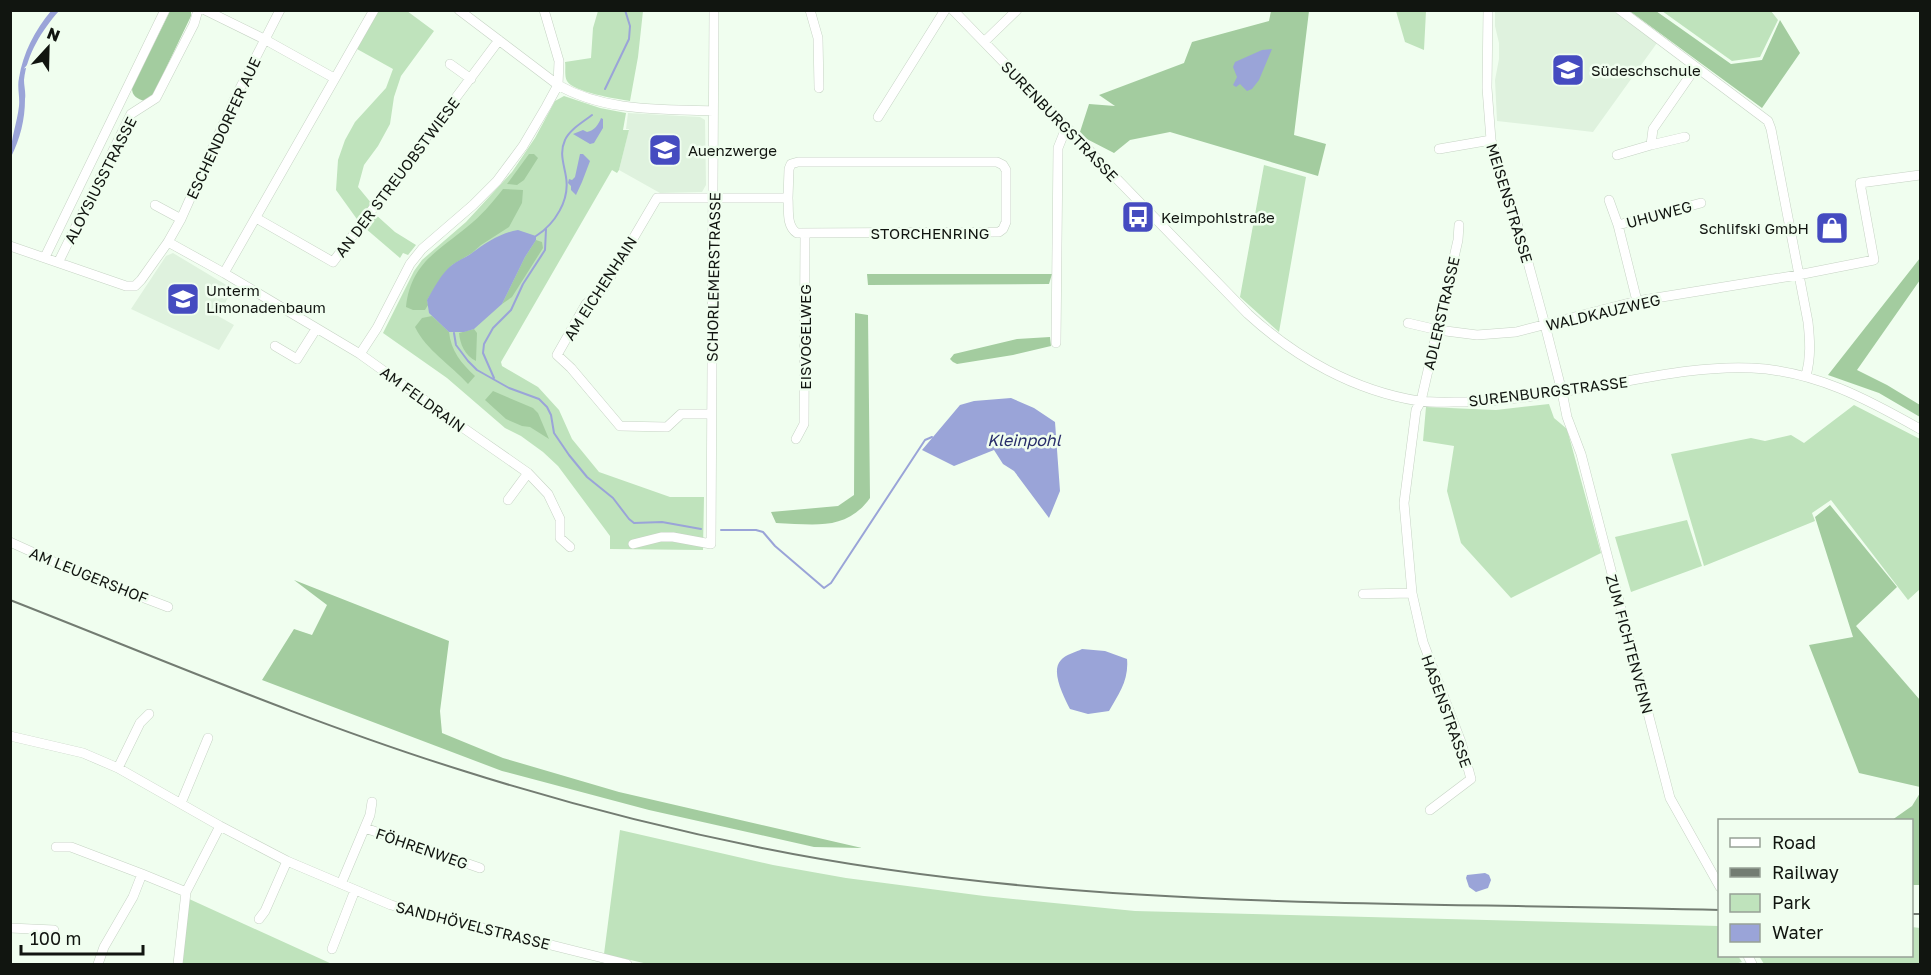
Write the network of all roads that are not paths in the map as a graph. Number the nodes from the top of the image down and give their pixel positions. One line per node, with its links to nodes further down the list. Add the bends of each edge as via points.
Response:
1 (165, 10): 45 (street, ALOYSIUSSTRASSE)
2 (198, 10): 46 (street, ALOYSIUSSTRASSE, via 156,98 131,114)
3 (205, 10): 15 (street, ESCHENDORFER AUE)
4 (280, 10): 15 (street, ESCHENDORFER AUE)
5 (374, 10): 20 (street)
6 (459, 10): 16 (street)
7 (544, 10): 22 (street, via 559,61)
8 (714, 10): 24 (street, SCHORLEMERSTRASSE)
9 (810, 10): 23 (street, via 819,38)
10 (945, 10): 25 (street)
11 (953, 10): 17 (street, SURENBURGSTRASSE)
12 (1017, 10): 17 (street)
13 (1488, 10): 28 (street, MEISENSTRASSE)
14 (1620, 10): 19 (street)
15 (264, 39): 20 (street); 39 (street, ESCHENDORFER AUE)
16 (499, 40): 21 (street, AN DER STREUOBSTWIESE); 22 (street)
17 (984, 42): 26 (street, SURENBURGSTRASSE)
18 (450, 64): 21 (street)
19 (1695, 67): 29 (street, via 1653,129); 48 (street, via 1768,121)
20 (334, 78): 38 (street)
21 (471, 79): 38 (street, AN DER STREUOBSTWIESE, via 333,262)
22 (558, 85): 24 (street, via 623,107); 56 (street, via 523,146 497,181 410,264)
23 (819, 88)
24 (713, 111): 33 (street, SCHORLEMERSTRASSE)
25 (878, 117)
26 (1066, 128): 54 (street, via 1058,148); 59 (street, SURENBURGSTRASSE, via 1268,332 1335,375)
27 (1685, 137): 29 (street)
28 (1491, 140): 30 (street); 51 (street, MEISENSTRASSE)
29 (1651, 145): 31 (street)
30 (1438, 149)
31 (1617, 155)
32 (1920, 175): 48 (street, WALDKAUZWEG, via 1860,183 1874,260)
33 (714, 198): 34 (street); 60 (street, SCHORLEMERSTRASSE); 60 (street, AM EICHENHAIN, via 657,198 604,288 586,304 557,356 620,426 667,427 681,414)
34 (788, 198): 42 (street, STORCHENRING, via 789,225 797,233); 42 (street, STORCHENRING, via 789,169 798,162 997,162 1006,170 1006,222 999,232)
35 (1609, 200): 41 (street, UHUWEG)
36 (1701, 203): 41 (street, UHUWEG)
37 (155, 205): 39 (street, ESCHENDORFER AUE)
38 (256, 218): 47 (street)
39 (181, 219): 43 (street, ESCHENDORFER AUE)
40 (1459, 225): 53 (street, ADLERSTRASSE)
41 (1618, 225): 49 (street, UHUWEG)
42 (805, 233): 62 (street, EISVOGELWEG, via 804,424)
43 (168, 243): 46 (street, ESCHENDORFER AUE, via 135,286); 47 (street, AM FELDRAIN)
44 (10, 246): 45 (street)
45 (45, 257): 46 (street)
46 (58, 261)
47 (224, 273): 52 (street, AM FELDRAIN)
48 (1798, 275): 49 (street, WALDKAUZWEG); 57 (street, via 1811,343)
49 (1637, 301): 51 (street, WALDKAUZWEG)
50 (1408, 323): 53 (street, WALDKAUZWEG)
51 (1545, 325): 53 (street, WALDKAUZWEG, via 1477,335); 58 (street, MEISENSTRASSE)
52 (316, 329): 55 (street, via 297,359); 56 (street, AM FELDRAIN)
53 (1437, 330): 59 (street, ADLERSTRASSE)
54 (1056, 343)
55 (275, 346)
56 (360, 354): 63 (street, AM FELDRAIN)
57 (1806, 376): 58 (street, SURENBURGSTRASSE, via 1753,368 1706,368); 61 (street, SURENBURGSTRASSE, via 1867,400)
58 (1562, 392): 59 (street, SURENBURGSTRASSE, via 1491,401); 85 (street, ZUM FICHTENVENN, via 1670,798)
59 (1421, 401): 68 (street, HASENSTRASSE, via 1416,410 1404,503)
60 (711, 414): 66 (street, SCHORLEMERSTRASSE, via 711,544 673,537)
61 (1920, 429)
62 (796, 439)
63 (528, 473): 64 (street); 67 (street, AM FELDRAIN, via 548,494 560,519 560,538)
64 (508, 500)
65 (10, 542): 70 (street, AM LEUGERSHOF)
66 (633, 544)
67 (570, 547)
68 (1412, 593): 69 (street); 77 (street, HASENSTRASSE, via 1422,642 1472,779)
69 (1363, 594)
70 (168, 607)
71 (148, 714): 74 (street)
72 (10, 736): 74 (street, SANDHÖVELSTRASSE, via 83,753)
73 (208, 738): 76 (street)
74 (118, 768): 76 (street, SANDHÖVELSTRASSE)
75 (372, 802): 79 (street, FÖHRENWEG)
76 (181, 803): 78 (street, SANDHÖVELSTRASSE)
77 (1430, 810)
78 (220, 826): 81 (street, SANDHÖVELSTRASSE); 87 (street)
79 (365, 828): 82 (street, FÖHRENWEG); 84 (street, FÖHRENWEG)
80 (57, 847): 83 (street, via 71,847)
81 (287, 861): 84 (street, SANDHÖVELSTRASSE); 88 (street)
82 (480, 868)
83 (141, 874): 87 (street); 92 (street)
84 (341, 884): 86 (street, SANDHÖVELSTRASSE)
85 (1718, 885)
86 (355, 890): 91 (street); 94 (street, SANDHÖVELSTRASSE, via 392,905)
87 (186, 892): 93 (street)
88 (259, 919)
89 (10, 928): 90 (street)
90 (54, 930)
91 (332, 949)
92 (98, 964)
93 (178, 964)
94 (627, 964)

